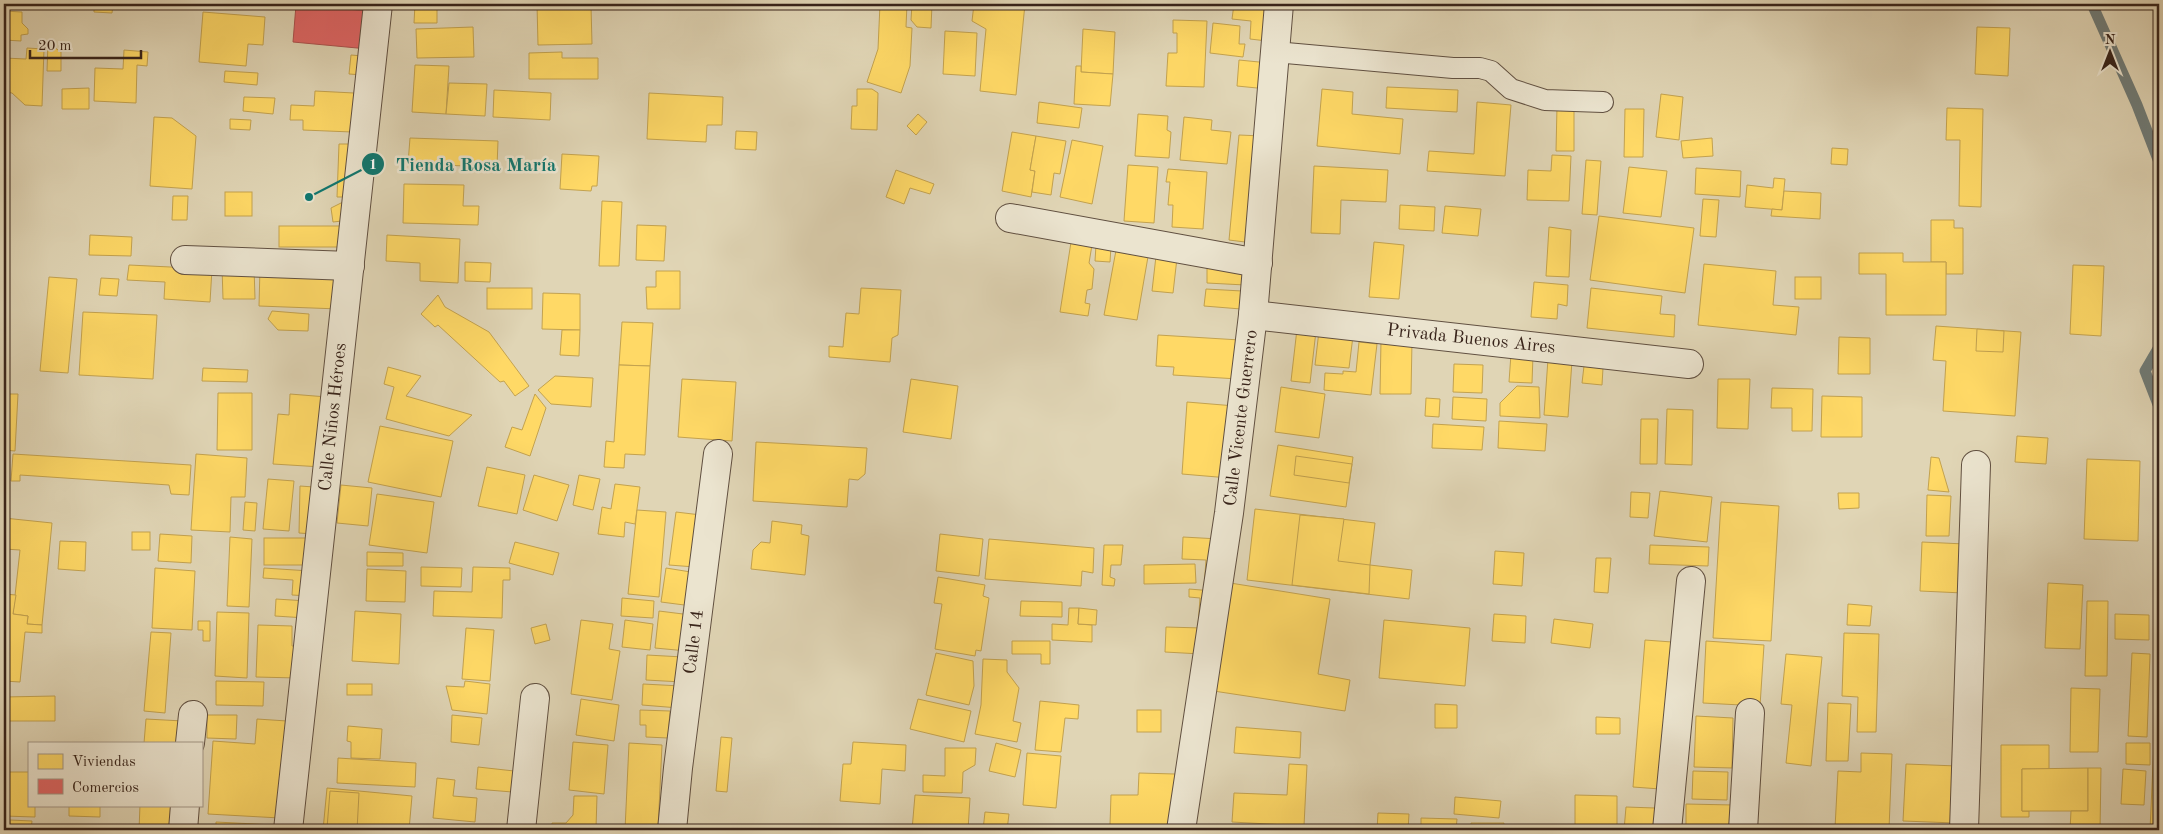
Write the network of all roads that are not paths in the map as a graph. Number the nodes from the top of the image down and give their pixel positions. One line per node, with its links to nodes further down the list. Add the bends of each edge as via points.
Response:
1 (378, 4): 8 (street, Calle Niños Héroes)
2 (1279, 4): 3 (street, Calle Vicente Guerrero)
3 (1275, 52): 4 (lane, via 1480,68 1491,71 1510,88 1545,100); 7 (street, Calle Vicente Guerrero)
4 (1603, 102)
5 (1010, 218): 7 (street)
6 (185, 260): 8 (street)
7 (1258, 262): 9 (street, Calle Vicente Guerrero)
8 (350, 266): 20 (street, Calle Niños Héroes)
9 (1253, 315): 10 (street, Privada Buenos Aires); 23 (street, Calle Vicente Guerrero, via 1230,513)
10 (1689, 364)
11 (718, 454): 22 (street, Calle 14)
12 (1976, 466): 26 (street)
13 (1691, 581): 24 (street)
14 (535, 698): 21 (street)
15 (1750, 713): 25 (street)
16 (193, 714): 17 (street)
17 (190, 742)
18 (185, 806): 19 (street)
19 (183, 830)
20 (288, 830)
21 (520, 830)
22 (672, 830)
23 (1180, 830)
24 (1667, 830)
25 (1743, 830)
26 (1964, 830)

